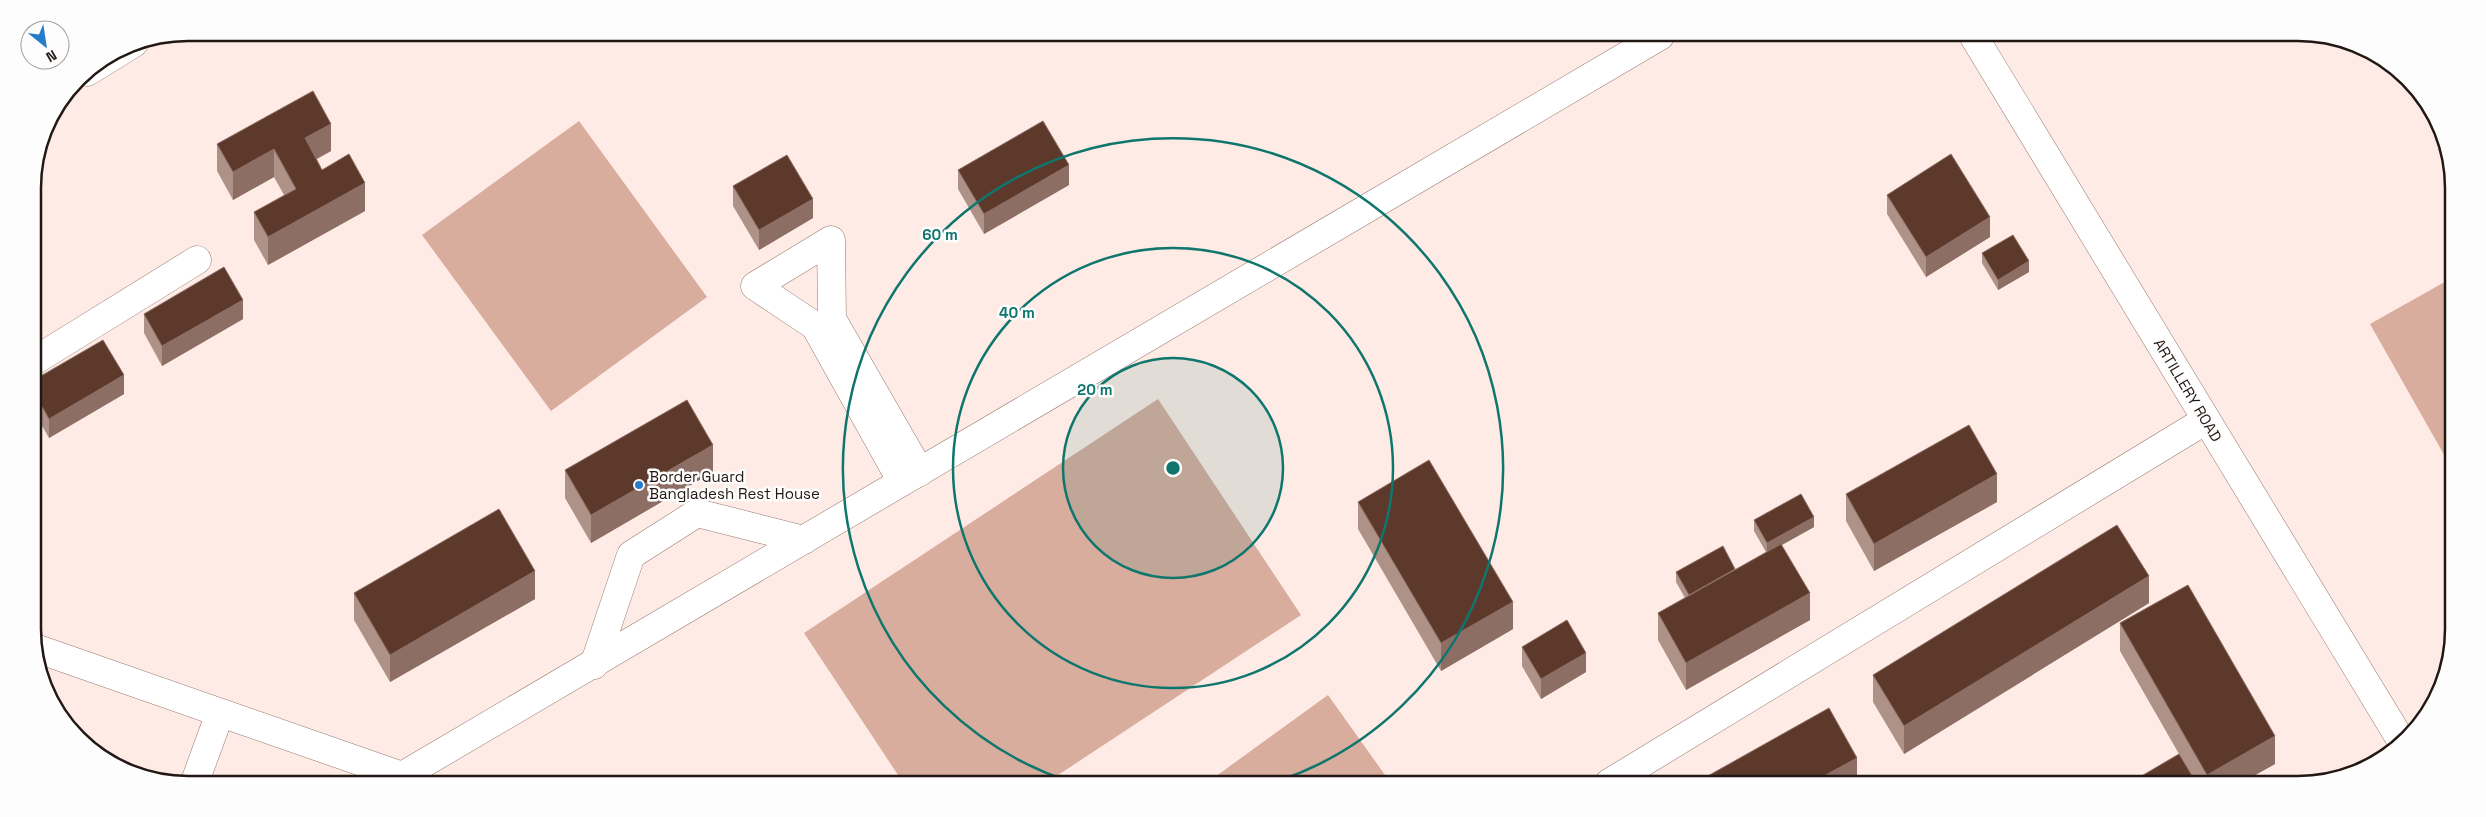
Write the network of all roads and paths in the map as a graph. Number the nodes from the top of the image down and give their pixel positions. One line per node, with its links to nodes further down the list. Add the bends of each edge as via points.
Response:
1 (1651, 41): 6 (street)
2 (1977, 41): 5 (street, ARTILLERY ROAD)
3 (197, 260): 4 (street)
4 (42, 356)
5 (2206, 420): 11 (street, ARTILLERY ROAD); 12 (street)
6 (911, 477): 6 (street, via 832,320 831,240 756,286 815,326); 7 (street)
7 (804, 540): 9 (street); 9 (street, via 697,513 631,554)
8 (43, 651): 10 (street)
9 (594, 665): 14 (street)
10 (220, 713): 13 (street); 15 (street)
11 (2398, 736)
12 (1619, 775)
13 (197, 776)
14 (402, 776)
15 (402, 776)

